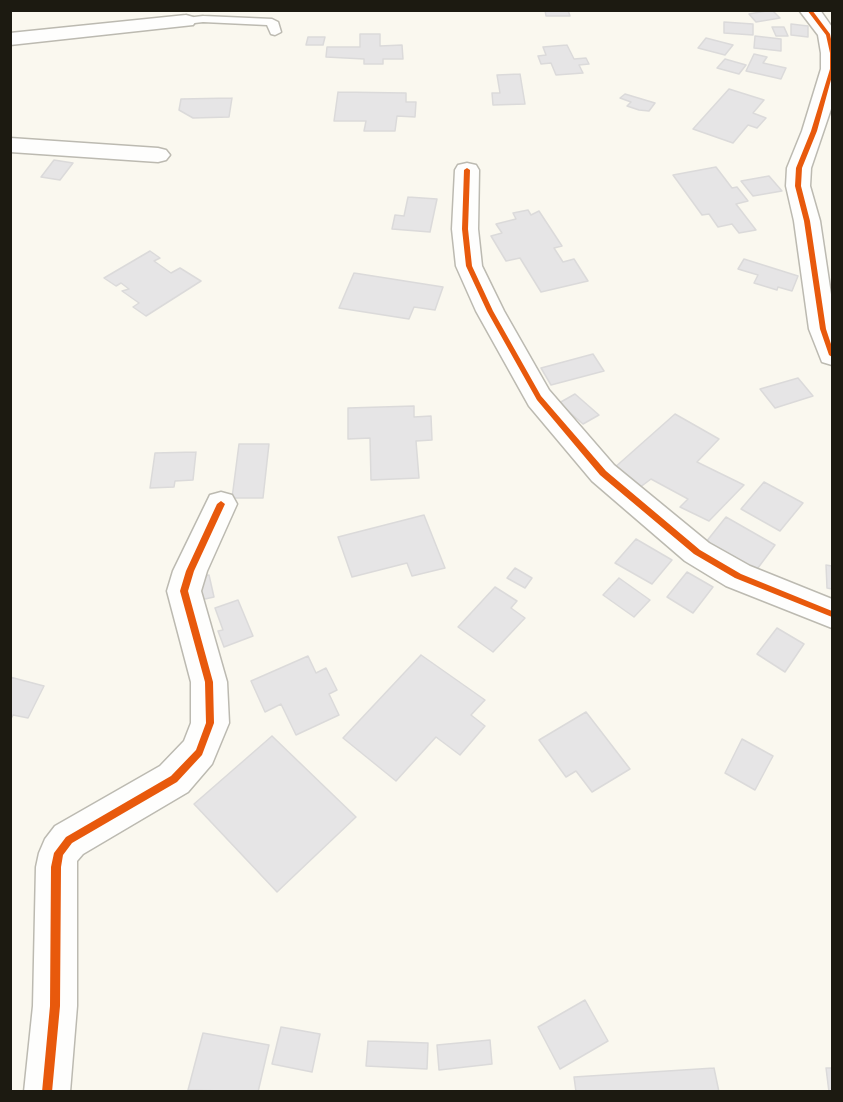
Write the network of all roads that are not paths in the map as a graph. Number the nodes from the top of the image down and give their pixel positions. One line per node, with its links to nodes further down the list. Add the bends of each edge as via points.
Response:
1 (809, 10): 5 (street, via 828,35 832,53)
2 (190, 16): 3 (lane, via 272,22); 4 (street)
3 (275, 32)
4 (10, 39)
5 (823, 134): 9 (street, via 799,168 798,186 823,329)
6 (10, 145): 7 (street)
7 (158, 155)
8 (467, 170): 11 (street, via 465,230 470,266 490,311 539,398 603,473 697,552 738,576)
9 (832, 355)
10 (221, 504): 12 (street, via 184,591 209,682 210,723 199,752 174,779 69,840 59,853 55,1006)
11 (832, 614)
12 (47, 1092)

